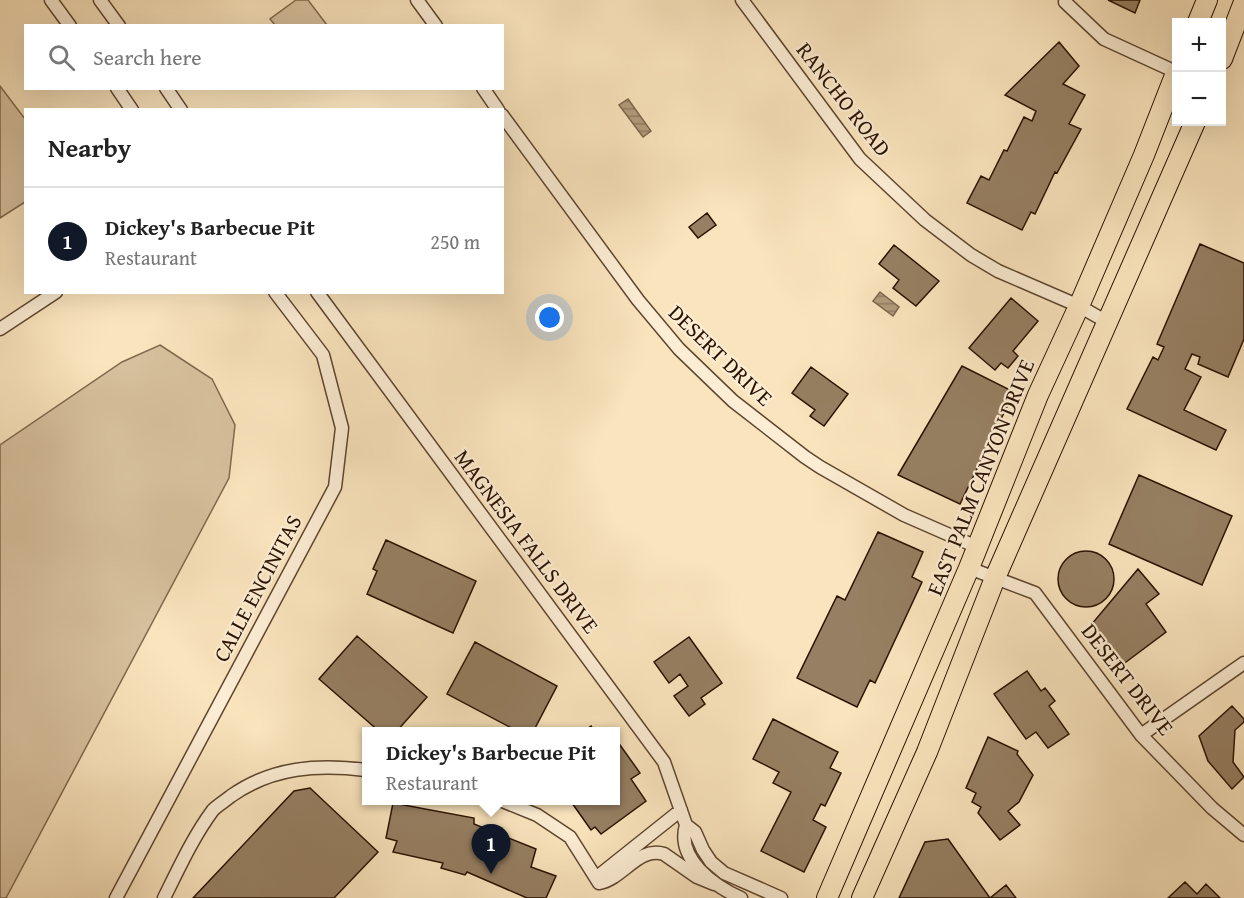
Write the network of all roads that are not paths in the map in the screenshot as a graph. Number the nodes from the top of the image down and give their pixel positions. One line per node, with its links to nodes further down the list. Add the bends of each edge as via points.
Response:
1 (51, 0): 9 (street)
2 (100, 0): 10 (street)
3 (417, 0): 11 (street)
4 (742, 0): 26 (street, RANCHO ROAD, via 860,159 925,220 998,271)
5 (1207, 0): 8 (main road)
6 (1065, 2): 13 (street, via 1104,39)
7 (1244, 3): 12 (main road)
8 (1200, 18)
9 (69, 24)
10 (118, 24)
11 (435, 24)
12 (1226, 47)
13 (1174, 72)
14 (1172, 83): 26 (main road, EAST PALM CANYON DRIVE)
15 (118, 90): 18 (street)
16 (167, 90): 19 (street)
17 (484, 90): 20 (street)
18 (131, 108)
19 (180, 108)
20 (497, 108)
21 (504, 118): 29 (street, DESERT DRIVE, via 638,300 679,349 733,401 820,467 904,515)
22 (1193, 126): 27 (main road)
23 (53, 294): 28 (street)
24 (277, 294): 41 (street, CALLE ENCINITAS, via 323,355 342,428 335,488)
25 (318, 294): 36 (street, MAGNESIA FALLS DRIVE, via 664,762)
26 (1079, 306): 27 (street, RANCHO ROAD); 29 (main road, EAST PALM CANYON DRIVE, via 1038,395)
27 (1107, 322): 31 (main road)
28 (0, 329)
29 (978, 547): 30 (main road, EAST PALM CANYON DRIVE)
30 (969, 568): 31 (street, DESERT DRIVE); 45 (main road, EAST PALM CANYON DRIVE)
31 (995, 578): 33 (street, DESERT DRIVE, via 1035,593); 46 (main road, via 927,752)
32 (1244, 663): 33 (street)
33 (1142, 735): 38 (street, DESERT DRIVE)
34 (362, 769): 42 (street, via 291,770 249,783 215,808)
35 (511, 805): 39 (street, via 537,815 570,837)
36 (681, 810): 37 (street, MAGNESIA FALLS DRIVE); 39 (street, via 602,873)
37 (686, 825): 40 (street, MAGNESIA FALLS DRIVE, via 682,837 692,859); 44 (street, MAGNESIA FALLS DRIVE, via 695,832 711,862 724,873)
38 (1244, 836)
39 (599, 884): 40 (street, via 610,882 644,855 658,852)
40 (714, 884): 43 (street, MAGNESIA FALLS DRIVE)
41 (116, 898)
42 (164, 898)
43 (741, 898)
44 (781, 898)
45 (827, 898)
46 (862, 898)

